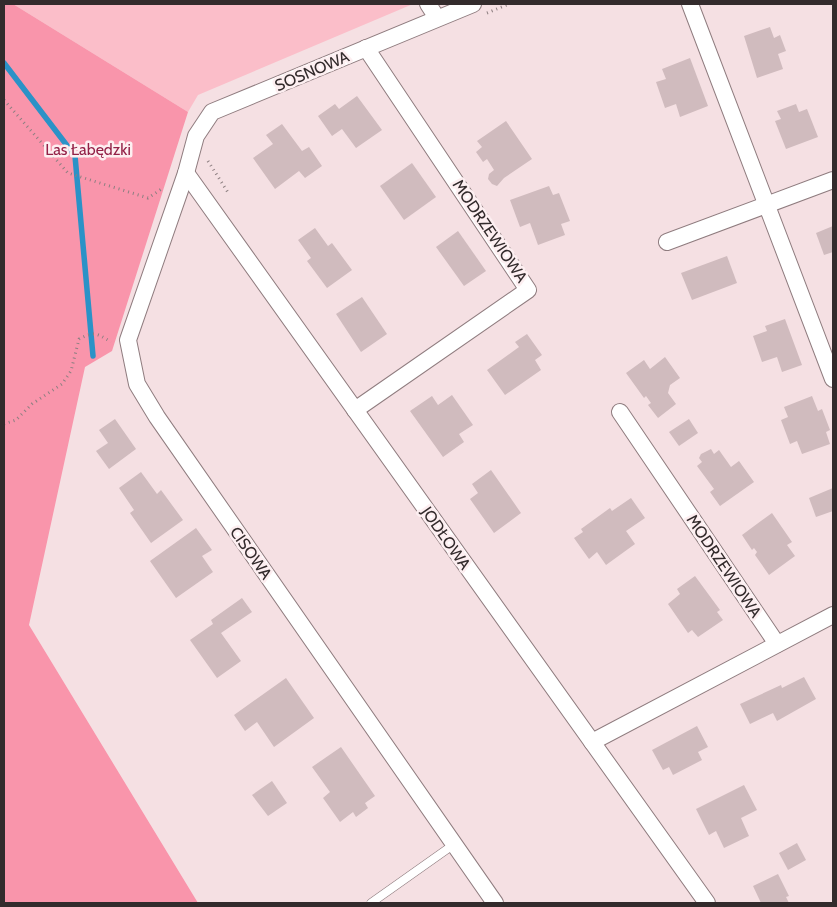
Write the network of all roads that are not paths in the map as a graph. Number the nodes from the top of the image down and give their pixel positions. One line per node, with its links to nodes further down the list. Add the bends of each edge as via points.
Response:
1 (428, 4): 4 (street)
2 (690, 4): 8 (street)
3 (478, 9): 4 (street, SOSNOWA)
4 (437, 18): 5 (street, SOSNOWA)
5 (366, 48): 6 (street, SOSNOWA, via 212,112 196,136); 11 (street, MODRZEWIOWA, via 528,290)
6 (186, 173): 11 (street, JODŁOWA); 16 (street, CISOWA, via 128,340 137,384)
7 (833, 180): 8 (street)
8 (767, 205): 9 (street); 10 (street)
9 (667, 242)
10 (833, 379)
11 (355, 410): 15 (street, JODŁOWA)
12 (620, 412): 14 (street, MODRZEWIOWA)
13 (833, 615): 14 (street)
14 (777, 644): 15 (street)
15 (592, 742): 19 (street, JODŁOWA)
16 (453, 845): 17 (lane); 18 (street, CISOWA)
17 (372, 903)
18 (495, 903)
19 (707, 903)

